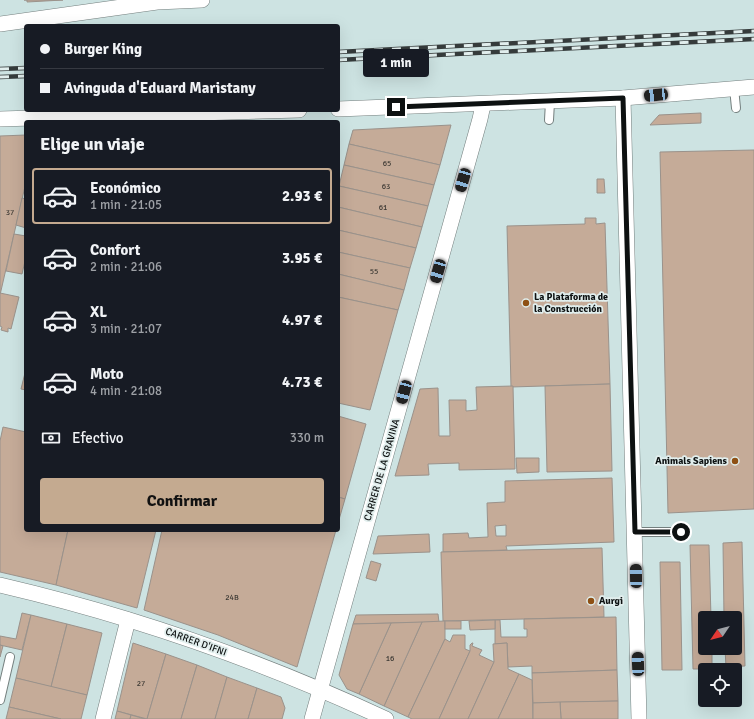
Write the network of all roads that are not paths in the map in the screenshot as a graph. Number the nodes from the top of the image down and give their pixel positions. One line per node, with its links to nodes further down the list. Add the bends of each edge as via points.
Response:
1 (202, 0): 2 (street, via 157,2)
2 (0, 24)
3 (754, 87): 4 (street)
4 (734, 88): 5 (street); 8 (lane)
5 (623, 98): 6 (street); 13 (street)
6 (550, 102): 7 (street); 12 (lane)
7 (483, 105): 9 (street); 18 (street, CARRER DE LA GRAVINA)
8 (736, 108)
9 (340, 109)
10 (233, 112): 11 (street)
11 (0, 119)
12 (550, 120)
13 (635, 532): 14 (lane); 23 (street)
14 (681, 532)
15 (0, 584): 16 (street, CARRER D'IFNI)
16 (128, 620): 18 (street, CARRER D'IFNI, via 167,631); 20 (street)
17 (10, 657): 19 (lane)
18 (320, 688): 21 (street, CARRER DE LA GRAVINA); 22 (street, CARRER D'IFNI)
19 (0, 700)
20 (103, 719)
21 (312, 719)
22 (386, 719)
23 (639, 719)

